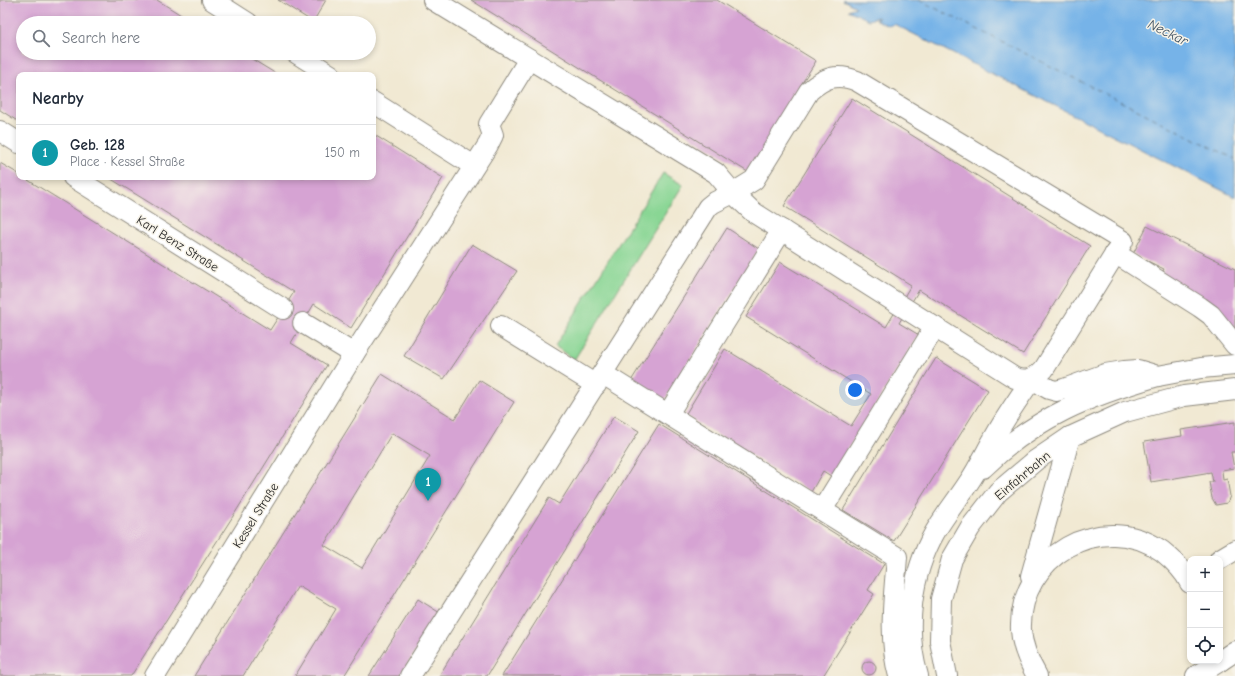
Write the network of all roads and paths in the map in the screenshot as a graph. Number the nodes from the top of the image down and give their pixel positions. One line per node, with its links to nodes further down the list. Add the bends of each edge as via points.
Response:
1 (212, 0): 3 (street)
2 (433, 0): 4 (street)
3 (237, 16)
4 (529, 59): 10 (street, Kessel Straße, via 489,124 494,135); 12 (street, via 716,173)
5 (307, 60): 6 (street)
6 (325, 72)
7 (376, 104): 10 (street)
8 (0, 131): 9 (street)
9 (16, 141)
10 (474, 166): 20 (street, Kessel Straße)
11 (78, 180): 15 (street, Karl Benz Straße)
12 (733, 193): 13 (street, via 753,212); 14 (street, via 754,180 809,91 828,78 843,77 857,81 1123,241); 24 (street, via 708,207)
13 (782, 230): 18 (street); 26 (street)
14 (1115, 254): 19 (street, via 1211,315); 23 (street, via 1044,369)
15 (283, 309)
16 (303, 323): 20 (street)
17 (501, 326): 24 (street)
18 (935, 327): 23 (street, via 1015,378); 29 (street)
19 (1235, 344)
20 (354, 354): 38 (street, Kessel Straße)
21 (1235, 365): 22 (street)
22 (1158, 376): 23 (street, via 1138,370 1124,371 1105,374 1056,391); 28 (street, via 1071,406 1047,419 1013,442)
23 (1032, 379): 28 (street)
24 (599, 380): 26 (street); 39 (street)
25 (1235, 390): 27 (street, Einfahrbahn, via 1184,396 1125,412)
26 (668, 414): 29 (street)
27 (1070, 438): 33 (street, Einfahrbahn); 42 (street, Einfahrbahn, via 1036,460 998,492 970,528 952,559 941,599 940,640)
28 (969, 482): 41 (street, via 934,534 919,570 911,617)
29 (822, 510): 40 (street, via 897,557 892,618)
30 (1235, 550): 31 (street)
31 (1223, 557)
32 (1187, 576): 33 (street, via 1173,559 1153,545 1131,537 1107,535 1084,539 1062,549 1044,564 1030,584)
33 (1023, 607): 43 (street, via 1021,631 1026,655)
34 (1235, 651): 35 (street)
35 (1223, 659)
36 (1191, 664): 44 (street)
37 (1215, 664): 45 (street)
38 (155, 676)
39 (410, 676)
40 (898, 676)
41 (918, 676)
42 (947, 676)
43 (1037, 676)
44 (1184, 676)
45 (1196, 676)

